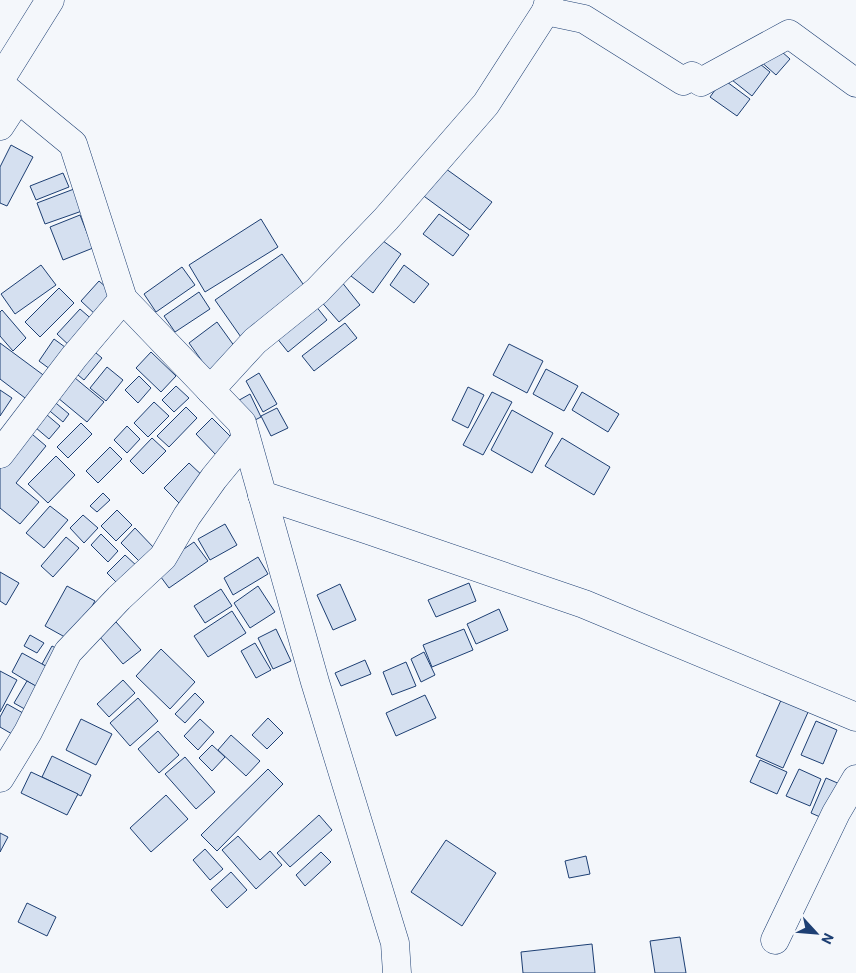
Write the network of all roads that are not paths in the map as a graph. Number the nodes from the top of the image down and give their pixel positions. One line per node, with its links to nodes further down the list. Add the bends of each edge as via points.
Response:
1 (50, 0): 3 (street)
2 (548, 5): 4 (street, via 584,19 683,81 692,76 701,82 789,34); 7 (street, via 486,104 386,219 317,291 255,342)
3 (0, 83): 5 (street, via 13,106); 6 (street, via 73,144)
4 (856, 84)
5 (0, 126)
6 (123, 299): 7 (street); 9 (street)
7 (210, 390): 8 (street, via 242,423)
8 (246, 440): 10 (street); 12 (street, via 187,516 163,557 68,652 28,732)
9 (0, 454)
10 (262, 496): 11 (street, via 584,604); 15 (street, via 395,942)
11 (856, 717)
12 (0, 778)
13 (856, 779): 14 (street, via 836,813)
14 (776, 940)
15 (397, 973)

